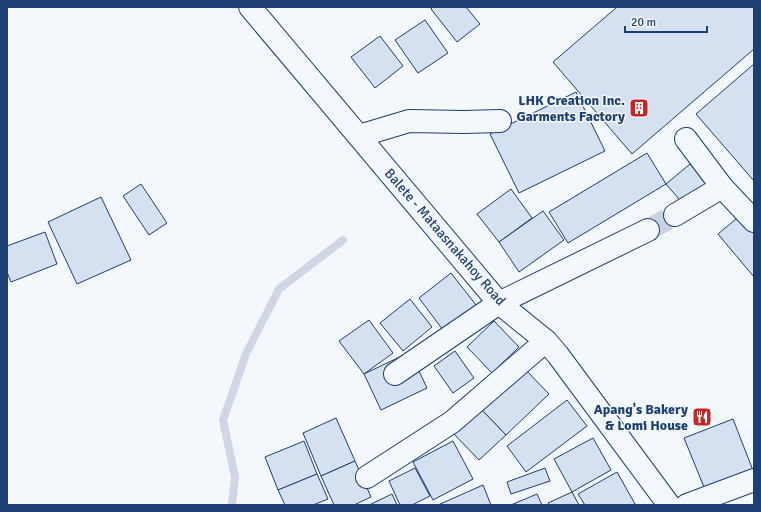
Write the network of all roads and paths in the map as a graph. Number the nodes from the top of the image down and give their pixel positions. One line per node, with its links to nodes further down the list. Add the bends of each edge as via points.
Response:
1 (250, 7): 3 (main road, Balete - Mataasnakahoy Road)
2 (500, 120): 3 (main road, via 409,121)
3 (359, 136): 9 (main road, Balete - Mataasnakahoy Road)
4 (686, 139): 5 (main road)
5 (722, 187): 6 (main road); 7 (main road)
6 (675, 215)
7 (754, 221)
8 (648, 230): 9 (main road)
9 (499, 303): 10 (main road, Balete - Mataasnakahoy Road); 11 (main road)
10 (546, 341): 12 (main road, via 452,422); 14 (main road, Balete - Mataasnakahoy Road)
11 (396, 374)
12 (367, 477)
13 (754, 480): 15 (main road)
14 (669, 505)
15 (687, 505)

